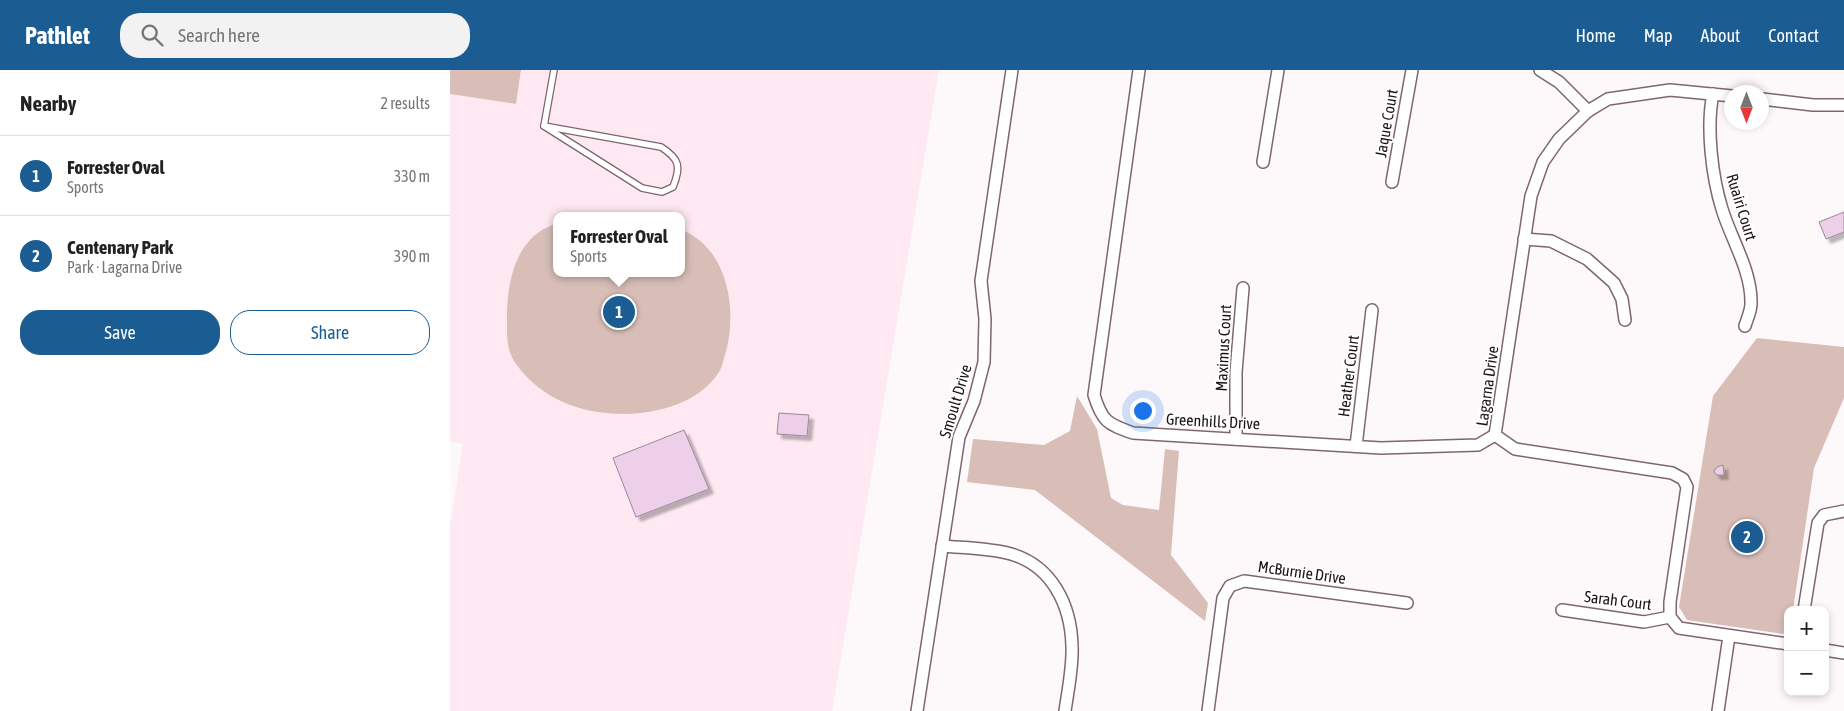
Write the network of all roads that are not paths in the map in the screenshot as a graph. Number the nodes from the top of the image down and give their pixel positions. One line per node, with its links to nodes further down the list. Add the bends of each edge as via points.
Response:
1 (554, 70): 12 (lane)
2 (1012, 70): 24 (street, Smoult Drive, via 981,281 985,319 984,362 960,437)
3 (1139, 70): 21 (street, Greenhills Drive, via 1094,395 1100,415 1115,427 1133,433)
4 (1278, 70): 13 (street)
5 (1412, 70): 14 (street, Jaque Court)
6 (1540, 70): 11 (street, via 1559,82)
7 (1713, 94): 8 (street, Lagarna Drive); 11 (street, Lagarna Drive, via 1670,90 1640,93 1608,99); 19 (street, Ruairi Court, via 1712,164 1722,208 1746,271 1751,304)
8 (1724, 95)
9 (1769, 100): 10 (street)
10 (1844, 105)
11 (1588, 111): 15 (street, Lagarna Drive, via 1559,139 1543,162 1531,196)
12 (544, 126): 12 (lane, via 661,146 678,164 673,187 662,192 642,188)
13 (1262, 162)
14 (1392, 182)
15 (1524, 239): 18 (street, via 1551,241 1587,258 1614,282 1622,299); 20 (street, Lagarna Drive)
16 (1243, 288): 21 (street, Maximus Court, via 1236,372)
17 (1372, 310): 22 (street, Heather Court)
18 (1625, 320)
19 (1745, 326)
20 (1495, 435): 22 (street, Greenhills Drive, via 1478,445); 28 (street, Lagarna Drive, via 1516,449 1672,473 1683,479 1687,487)
21 (1236, 439): 22 (street, Greenhills Drive)
22 (1356, 446)
23 (1844, 510): 26 (street, via 1824,515 1818,523)
24 (942, 546): 33 (street, Smoult Drive); 34 (street, via 1010,554 1031,562 1046,573 1059,592 1070,618 1073,648)
25 (1407, 603): 35 (street, McBurnie Drive, via 1244,581 1230,586 1223,598)
26 (1805, 606)
27 (1562, 610): 28 (street, Sarah Court, via 1644,622)
28 (1670, 618): 29 (street, via 1679,628)
29 (1729, 636): 30 (street); 36 (street)
30 (1784, 643)
31 (1829, 651): 32 (street)
32 (1844, 653)
33 (917, 711)
34 (1065, 711)
35 (1208, 711)
36 (1718, 711)

